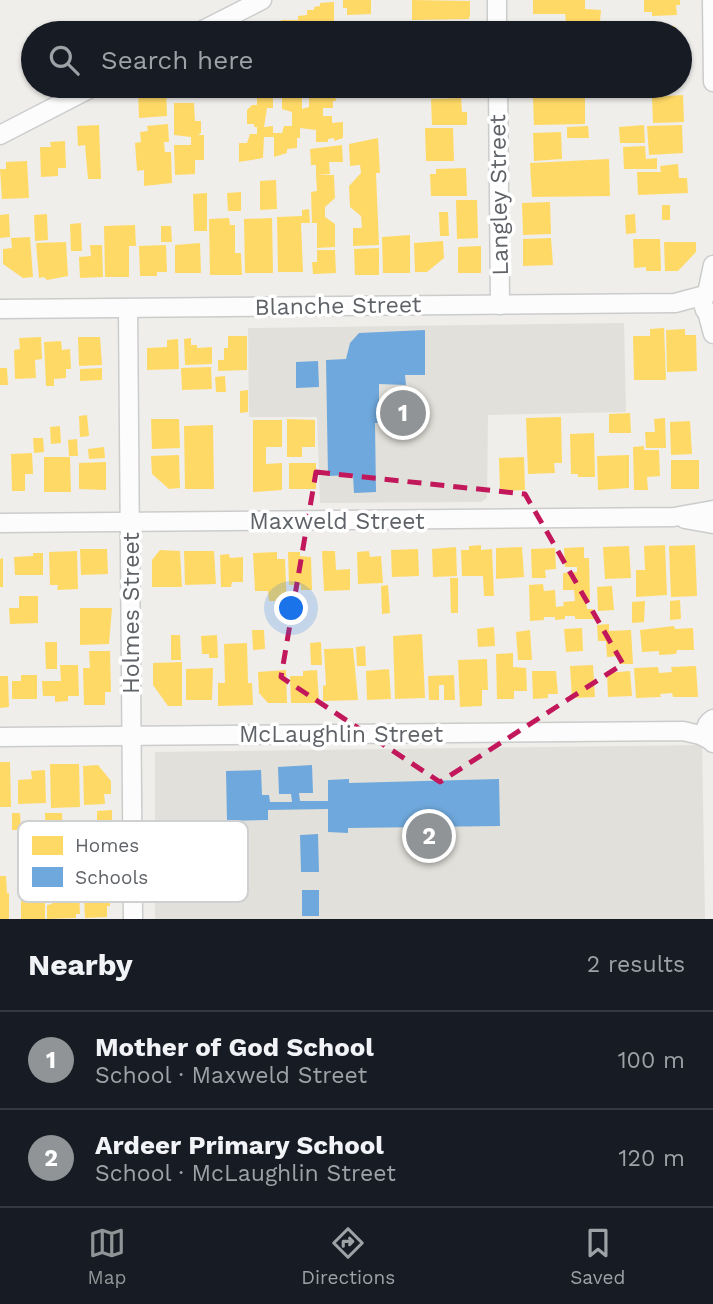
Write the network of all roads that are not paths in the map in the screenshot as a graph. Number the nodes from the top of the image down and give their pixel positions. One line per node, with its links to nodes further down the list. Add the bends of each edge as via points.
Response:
1 (262, 0): 4 (street)
2 (497, 0): 5 (street)
3 (712, 0): 6 (street)
4 (221, 21)
5 (497, 21)
6 (713, 82)
7 (72, 98): 9 (street)
8 (498, 98): 12 (street, Langley Street)
9 (0, 135)
10 (713, 265): 11 (street)
11 (708, 302): 12 (street, Blanche Street); 15 (street)
12 (500, 304): 13 (street, Blanche Street)
13 (128, 308): 14 (street, Blanche Street); 18 (street, Holmes Street)
14 (0, 309)
15 (713, 334)
16 (713, 510): 17 (street, Maxweld Street)
17 (674, 517): 18 (street, Maxweld Street); 20 (street, Maxweld Street)
18 (130, 522): 19 (street, Maxweld Street); 22 (street, Holmes Street)
19 (0, 523)
20 (713, 524)
21 (711, 727): 22 (street, McLaughlin Street, via 683,731)
22 (131, 736): 23 (street, McLaughlin Street); 24 (street, Holmes Street)
23 (0, 737)
24 (132, 821)

